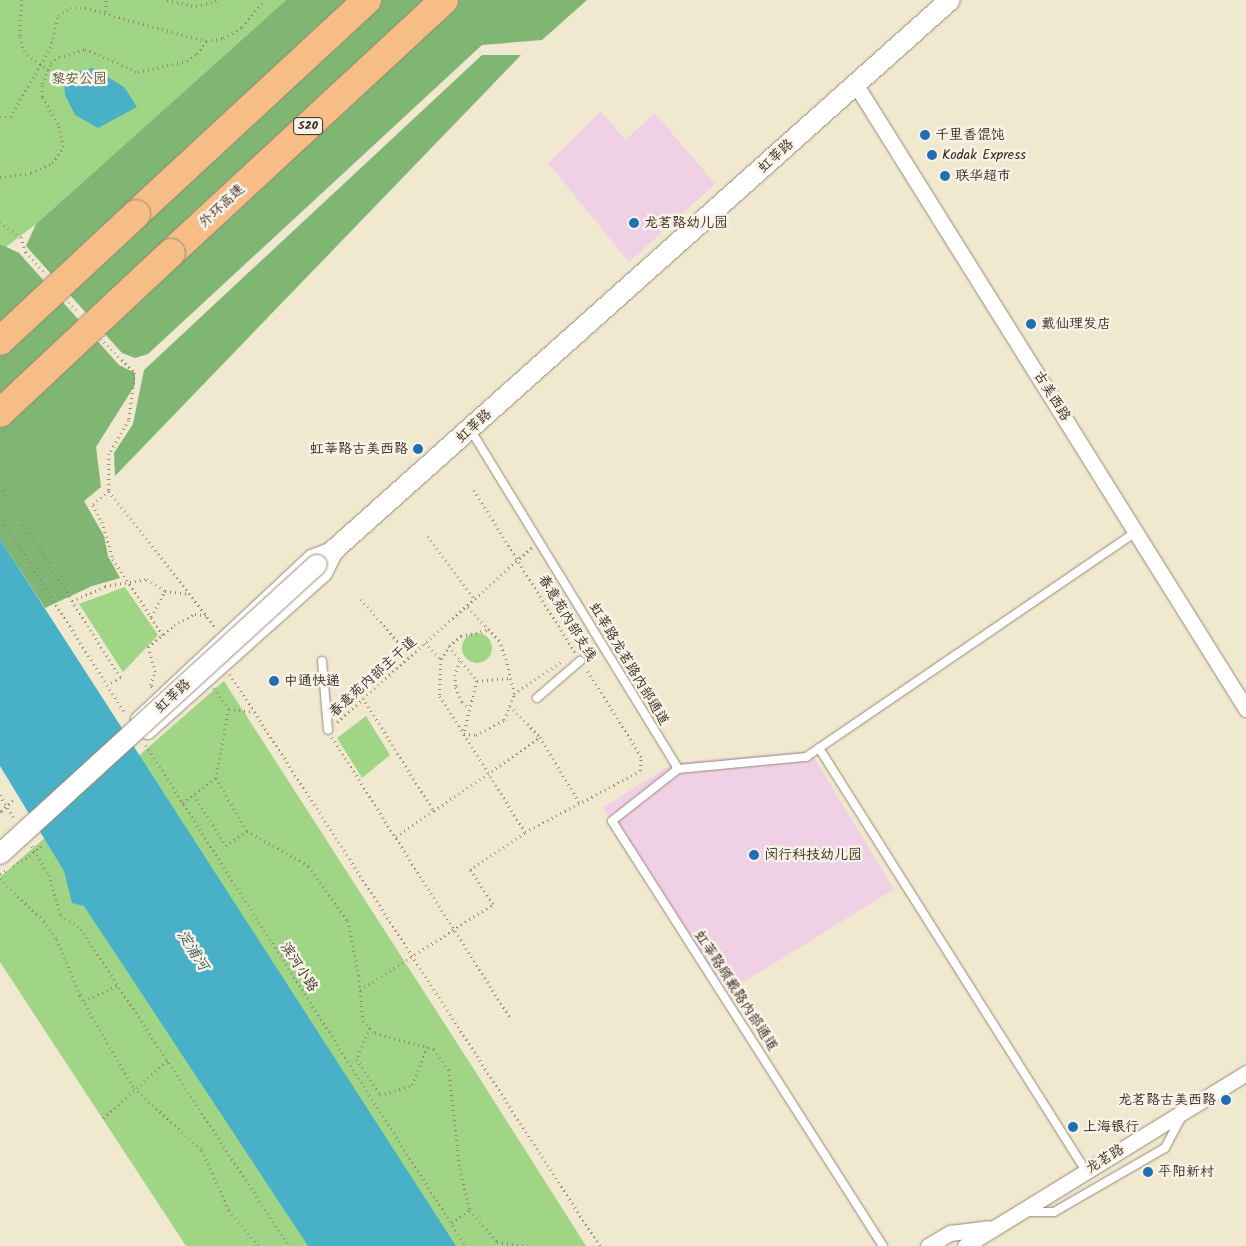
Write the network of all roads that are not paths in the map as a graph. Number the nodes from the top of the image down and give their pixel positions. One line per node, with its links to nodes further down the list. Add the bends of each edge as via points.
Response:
1 (367, 0): 5 (highway, bridge)
2 (444, 0): 6 (highway, 外环高速 / S20, bridge)
3 (950, 0): 4 (street, 虹莘路)
4 (856, 85): 7 (street, 虹莘路); 8 (street, 古美西路)
5 (0, 341)
6 (0, 412)
7 (470, 429): 9 (street, 虹莘路); 17 (lane, 虹莘路龙茗路内部通道)
8 (1136, 532): 13 (street, 古美西路); 15 (lane)
9 (338, 547): 9 (street, via 311,557 223,637 138,719 147,731 324,573); 18 (street, 虹莘路, bridge)
10 (322, 661): 14 (lane)
11 (580, 661): 12 (lane)
12 (537, 698)
13 (1246, 709)
14 (328, 730)
15 (820, 748): 17 (lane, via 806,757); 21 (lane)
16 (670, 764): 17 (lane)
17 (678, 769): 24 (lane, 虹莘路顾戴路内部通道, via 612,821)
18 (0, 854)
19 (1246, 1073): 20 (street, 龙茗路)
20 (1185, 1110): 21 (street, 龙茗路); 22 (lane, via 1165,1148 1054,1212)
21 (1086, 1171): 22 (street, 龙茗路)
22 (1021, 1212): 23 (street, 龙茗路)
23 (995, 1227): 25 (street, via 950,1234); 26 (street, 龙茗路); 27 (street)
24 (883, 1246)
25 (928, 1246)
26 (965, 1246)
27 (985, 1246)

